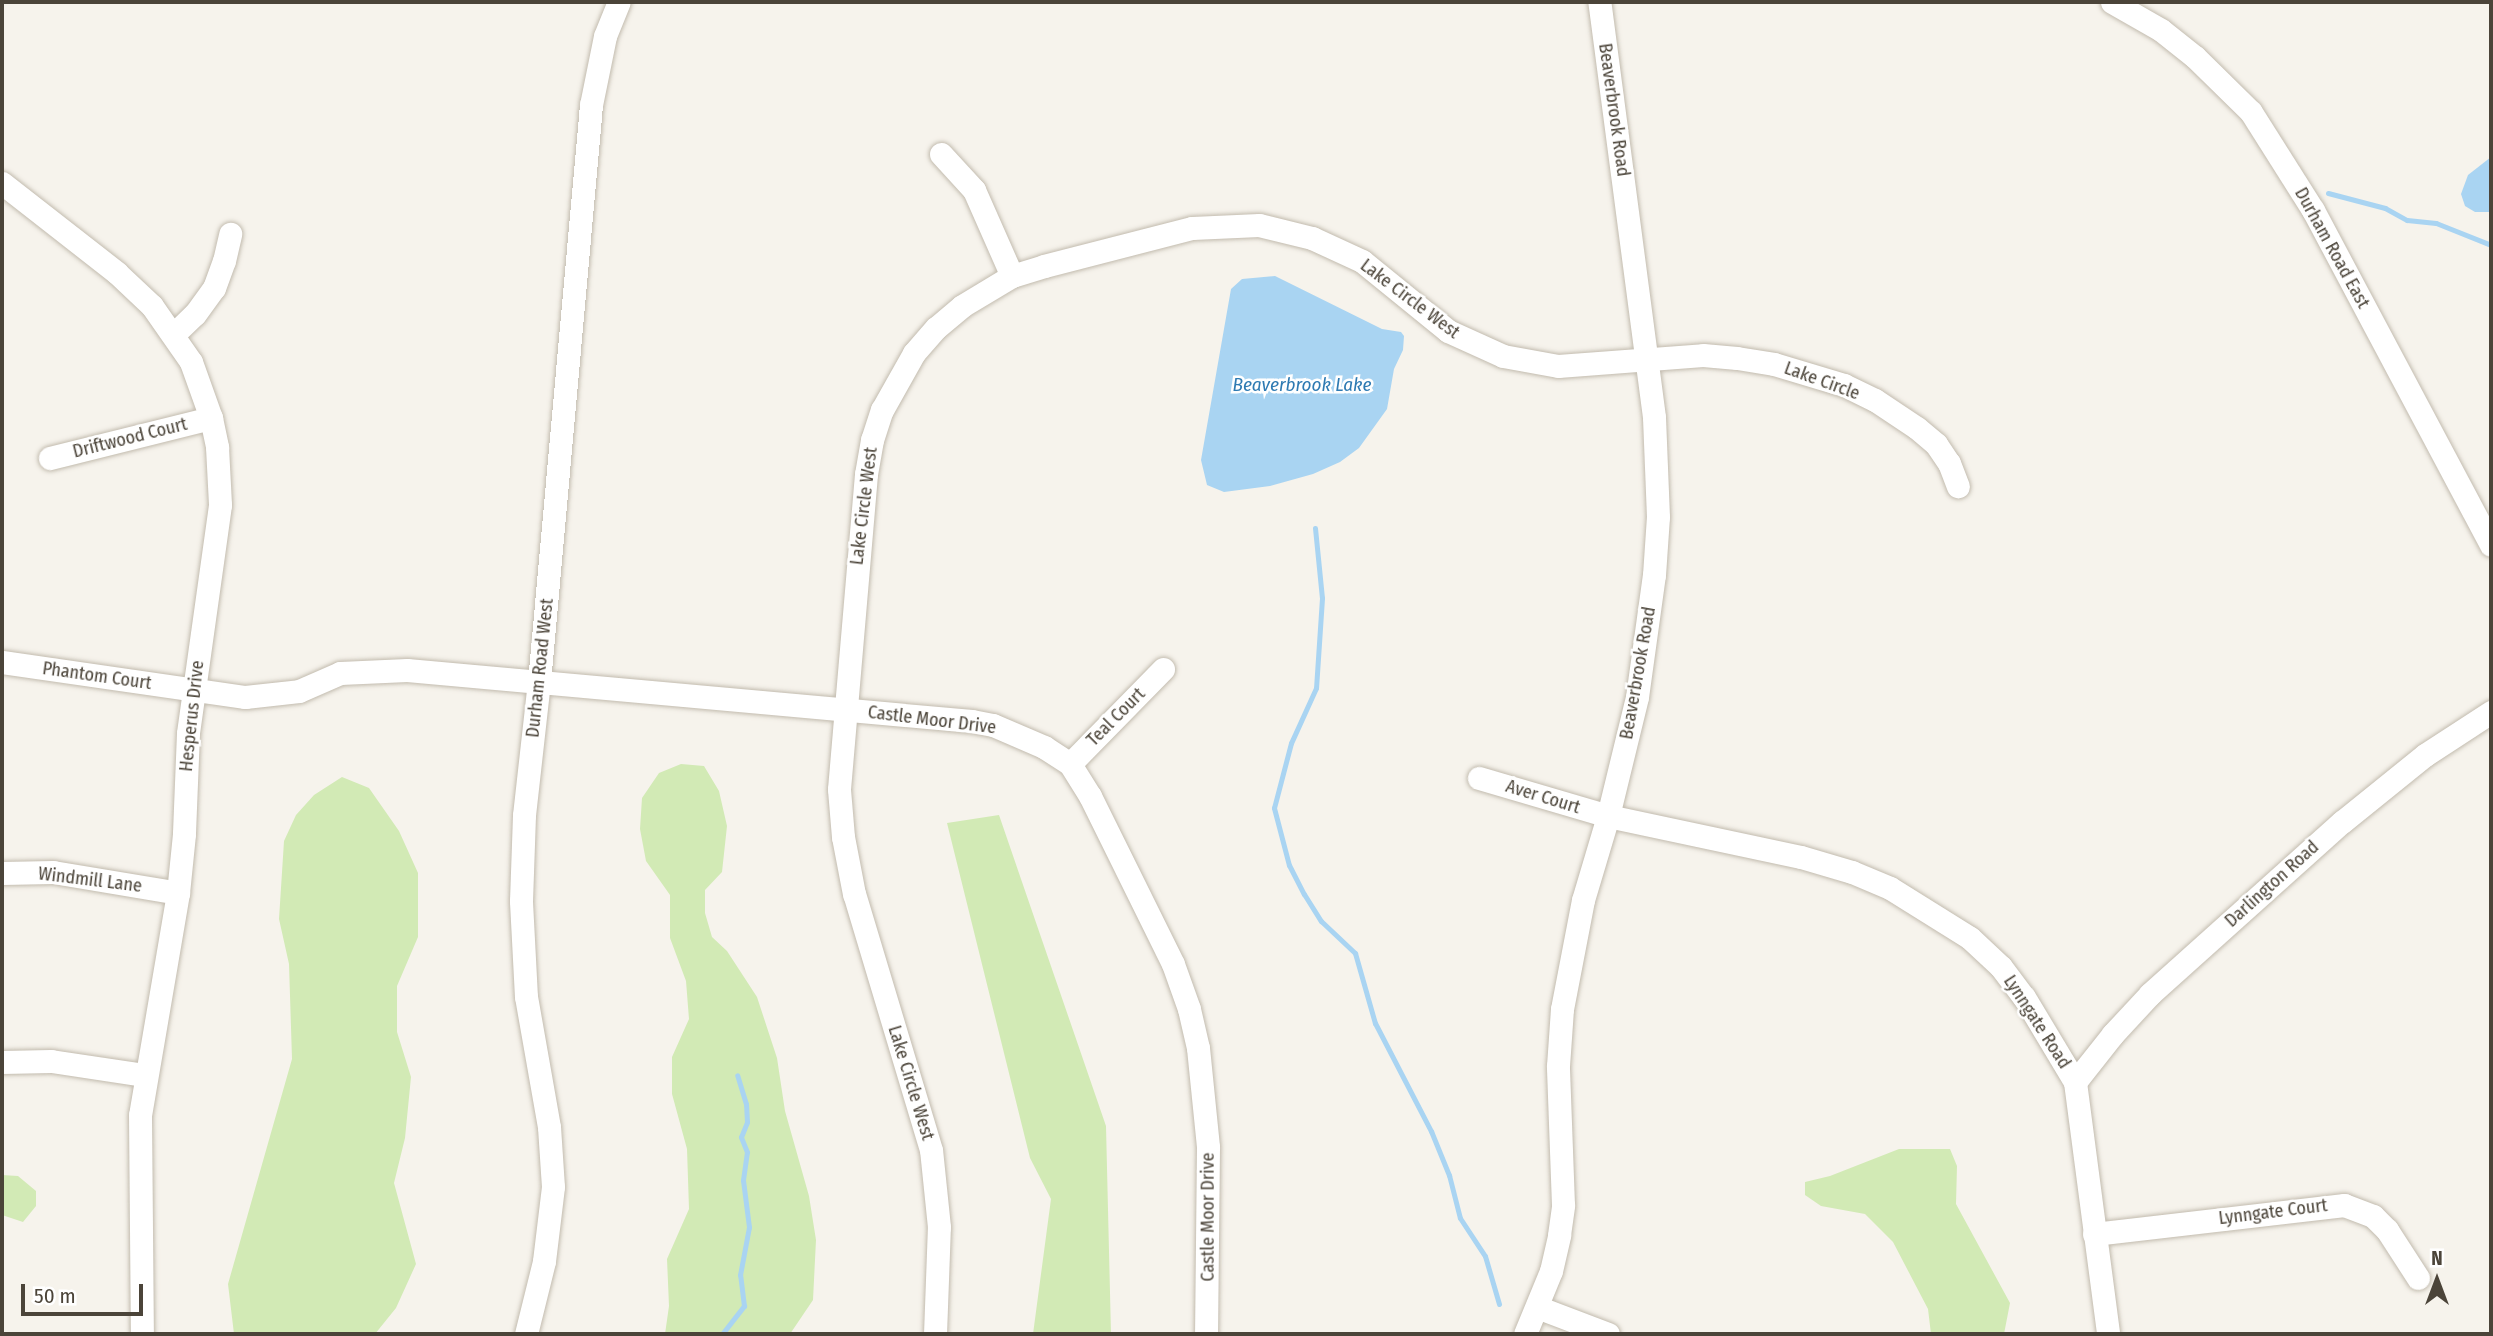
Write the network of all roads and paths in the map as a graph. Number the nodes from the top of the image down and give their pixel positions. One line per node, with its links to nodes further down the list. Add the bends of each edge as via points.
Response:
1 (619, 2): 16 (street, Durham Road West, via 606,36 591,105)
2 (1599, 2): 9 (street, Beaverbrook Road)
3 (2112, 2): 13 (street, Durham Road East, via 2161,30 2251,112 2312,210)
4 (941, 154): 7 (street, via 974,190)
5 (5, 193): 8 (street, Hesperus Drive, via 117,273)
6 (230, 234): 8 (street, via 214,288)
7 (1012, 276): 9 (street, Lake Circle West, via 1192,228 1259,225 1312,238 1362,261 1448,331 1503,356 1558,366); 18 (street, Lake Circle West, via 985,290 936,328 914,354 881,410 866,474)
8 (174, 334): 10 (street, Hesperus Drive, via 191,362)
9 (1647, 360): 12 (street, Lake Circle, via 1703,355 1737,358 1774,363 1843,385 1875,400 1936,444); 22 (street, Beaverbrook Road, via 1657,469 1654,575 1637,697)
10 (211, 418): 11 (street, Driftwood Court); 17 (street, Hesperus Drive, via 221,478 220,505)
11 (50, 458)
12 (1958, 486)
13 (2491, 545)
14 (2, 662): 17 (street, Phantom Court)
15 (1163, 669): 20 (street, Teal Court)
16 (539, 682): 17 (street, Castle Moor Drive, via 369,670 340,673 299,691 274,696); 18 (street, Castle Moor Drive); 32 (street, Durham Road West, via 524,815 521,901 526,997 549,1127 552,1187 544,1261)
17 (192, 690): 24 (street, Hesperus Drive)
18 (845, 710): 20 (street, Castle Moor Drive, via 993,725); 33 (street, Lake Circle West, via 839,789 854,894 935,1170 939,1227)
19 (2491, 712): 27 (street, Darlington Road, via 2425,755 2342,821 2150,994)
20 (1070, 764): 34 (street, Castle Moor Drive, via 1173,964 1198,1048 1208,1147)
21 (1479, 778): 22 (street, Aver Court)
22 (1608, 816): 27 (street, Lynngate Road, via 1801,857 1852,872 1920,905 1970,938 2001,967 2049,1035); 30 (street, Beaverbrook Road, via 1583,900 1562,1009 1558,1066 1563,1205 1551,1271)
23 (2, 873): 24 (street, Windmill Lane, via 53,872)
24 (178, 893): 26 (street, Hesperus Drive)
25 (2, 1062): 26 (street, via 51,1061)
26 (145, 1074): 31 (street, Hesperus Drive, via 138,1157)
27 (2075, 1082): 28 (street, Lynngate Road)
28 (2094, 1234): 29 (street, Lynngate Court, via 2344,1205 2366,1212 2387,1230); 37 (street, Lynngate Road)
29 (2418, 1278)
30 (1537, 1307): 35 (street, Beaverbrook Road); 36 (street)
31 (142, 1334)
32 (526, 1334)
33 (935, 1334)
34 (1206, 1334)
35 (1525, 1334)
36 (1608, 1334)
37 (2108, 1334)

